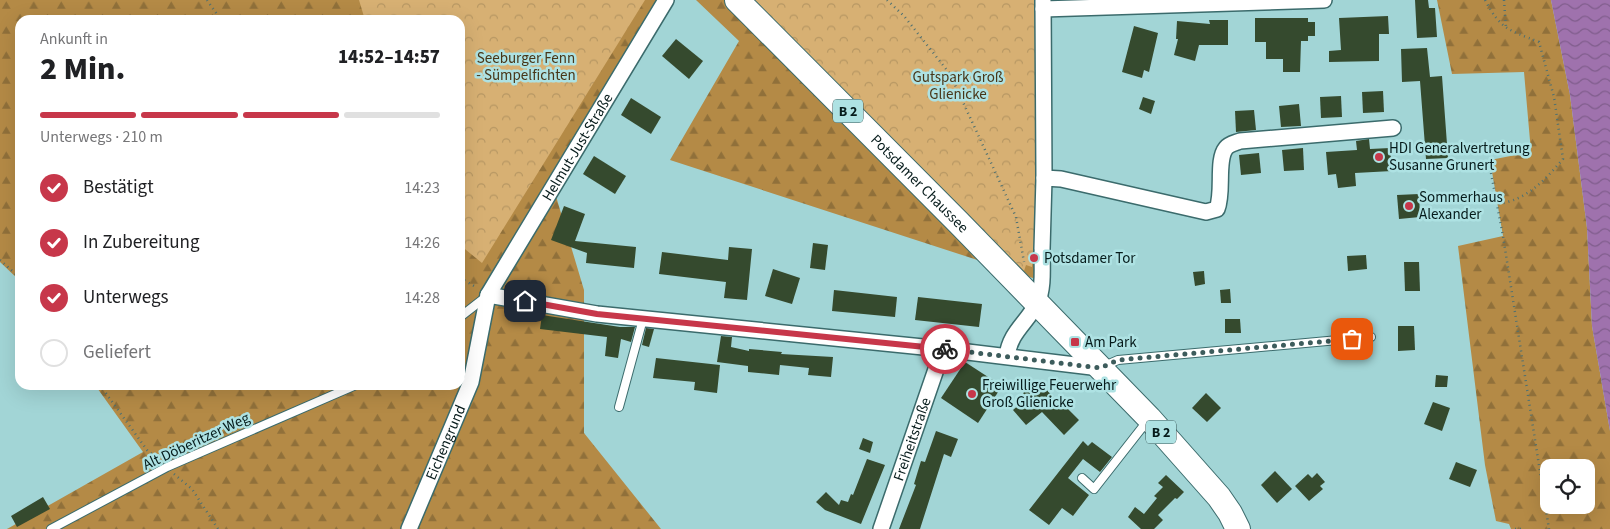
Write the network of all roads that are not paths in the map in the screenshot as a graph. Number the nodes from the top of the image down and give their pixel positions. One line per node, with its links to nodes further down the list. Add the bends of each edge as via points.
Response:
1 (666, 0): 8 (street, Helmut-Just-Straße)
2 (736, 0): 7 (main road, Potsdamer Chaussee / B 2)
3 (1324, 0): 4 (street)
4 (1042, 5): 6 (street)
5 (1393, 128): 6 (street, via 1240,141 1227,146 1222,155 1221,199 1217,209 1206,212 1061,179)
6 (1044, 178): 7 (street, via 1042,281)
7 (1029, 294): 13 (street, via 1009,342); 14 (main road, Potsdamer Chaussee / B 2)
8 (488, 295): 9 (lane); 10 (street); 20 (street, Eichengrund, via 471,382)
9 (465, 313)
10 (643, 319): 12 (street); 16 (lane)
11 (1371, 337): 14 (lane, via 1118,360)
12 (943, 349): 13 (street); 21 (street, Freiheitstraße)
13 (1007, 356): 14 (street)
14 (1100, 368): 17 (main road, Potsdamer Chaussee / B 2)
15 (345, 390): 19 (lane, Alt Döberitzer Weg, via 167,468)
16 (619, 407)
17 (1149, 418): 18 (lane, via 1094,488); 22 (main road, Potsdamer Chaussee / B 2, via 1219,497)
18 (1082, 478)
19 (51, 529)
20 (409, 529)
21 (880, 529)
22 (1238, 529)

